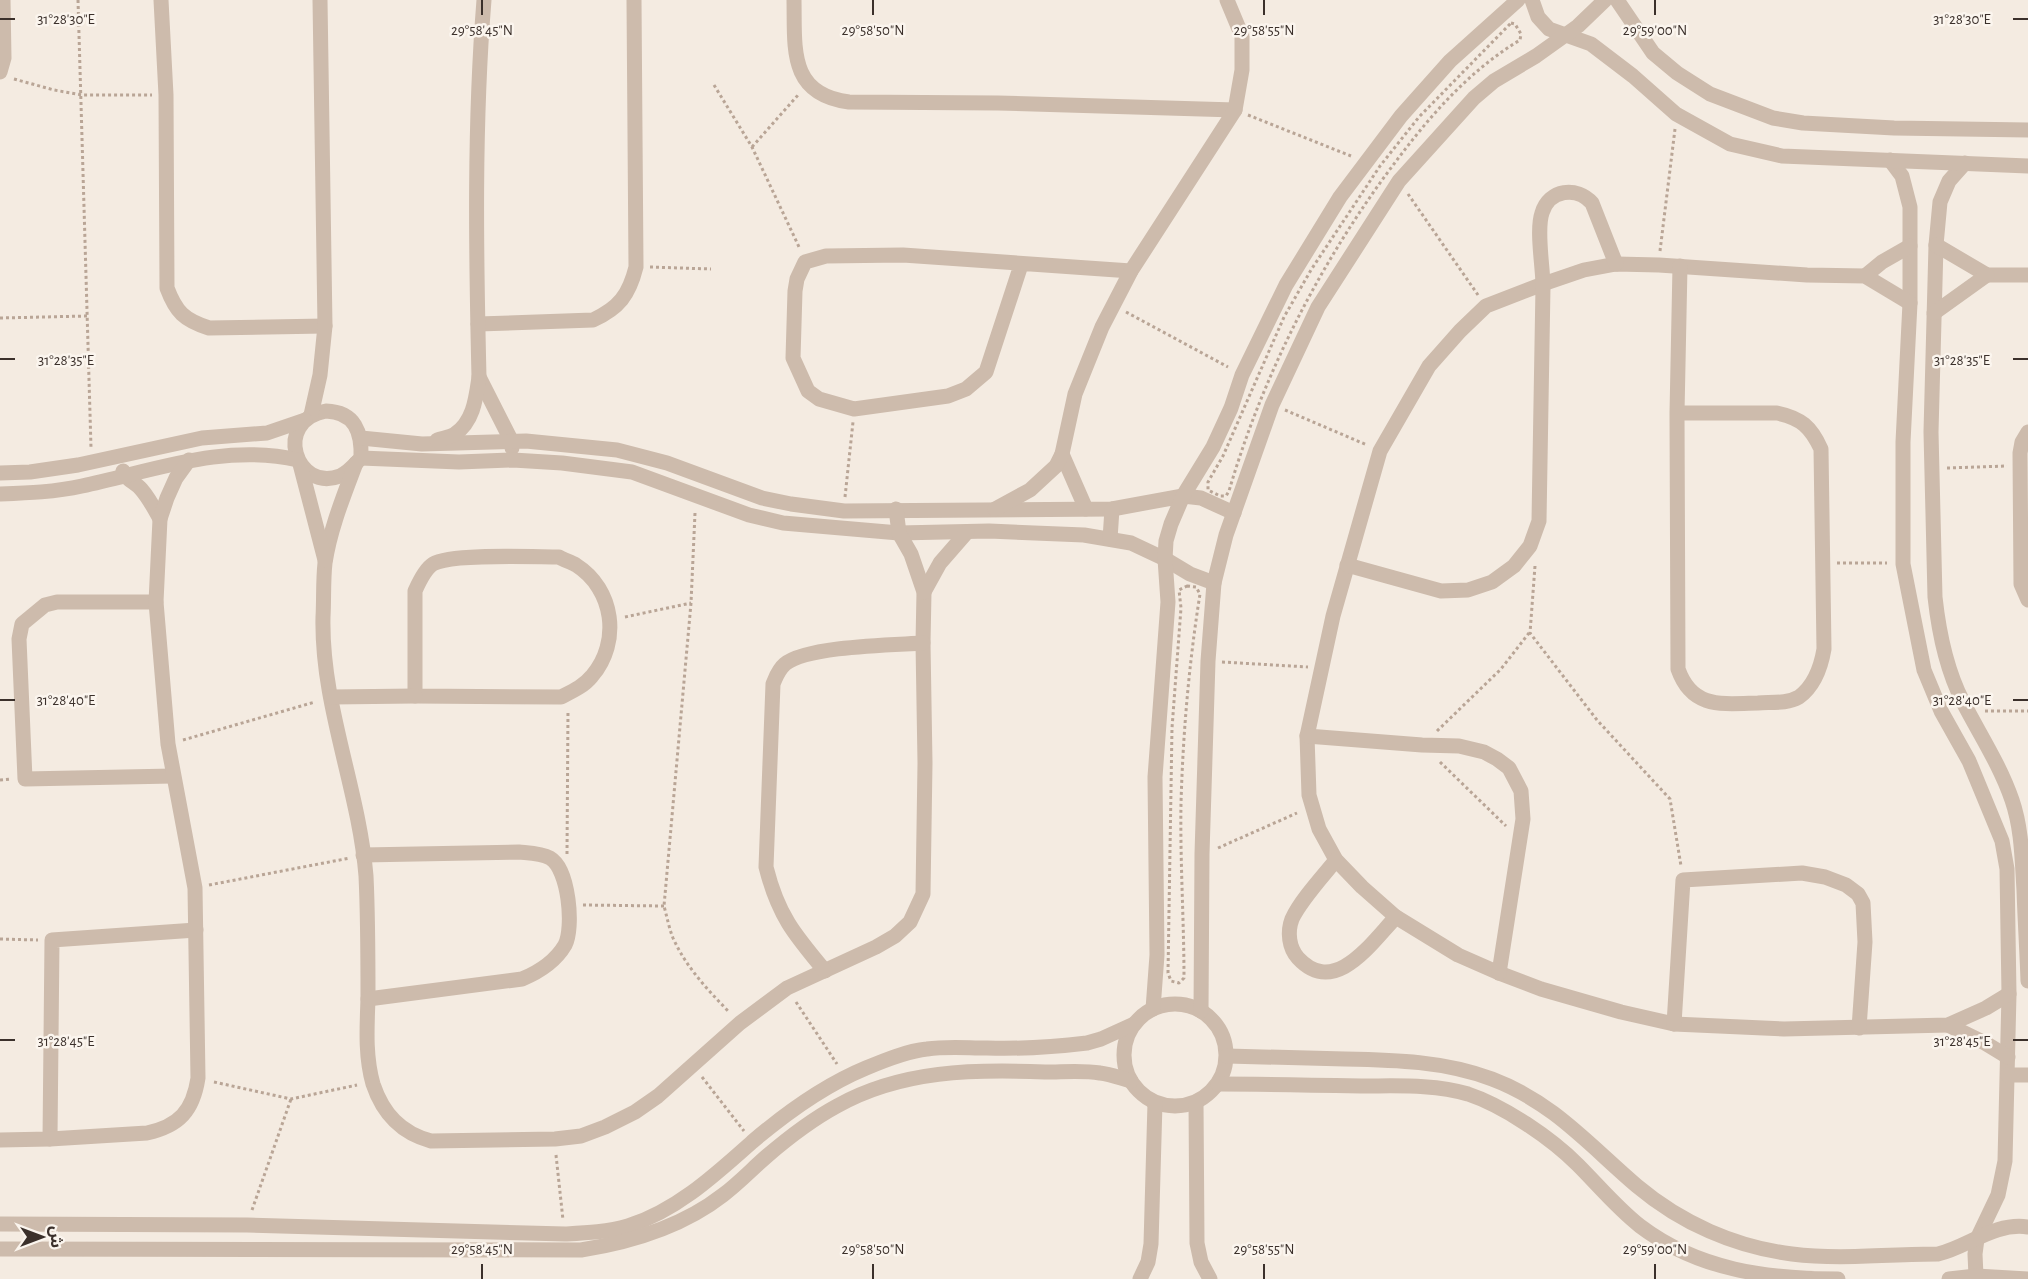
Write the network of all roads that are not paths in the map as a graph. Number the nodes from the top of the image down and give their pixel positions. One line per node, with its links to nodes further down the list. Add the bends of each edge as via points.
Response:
1 (3, 0): 13 (street)
2 (161, 0): 32 (street, via 166,95 167,288 172,302 182,315 209,328)
3 (320, 0): 32 (street)
4 (484, 0): 31 (street, via 476,180)
5 (634, 0): 31 (street, via 636,267 632,284 609,313 592,321)
6 (794, 0): 14 (street, via 795,57 800,71 808,84 834,100)
7 (1227, 0): 14 (street, via 1242,36 1242,70)
8 (1518, 0): 53 (street, via 1450,61 1401,116 1340,197 1286,285 1242,375 1217,439)
9 (1532, 0): 12 (street, via 1538,17 1549,29)
10 (1605, 0): 12 (street)
11 (1617, 0): 15 (street, via 1653,53 1677,73 1710,93 1773,118 1894,128)
12 (1564, 35): 16 (street, via 1591,44 1676,114 1730,144 1782,156); 58 (street, via 1474,98 1399,181 1318,306 1272,405)
13 (4, 75)
14 (1235, 110): 24 (street)
15 (2028, 130)
16 (1890, 160): 17 (street); 20 (street, via 1908,192)
17 (1965, 163): 18 (street); 19 (street, via 1949,181 1940,202)
18 (2028, 166)
19 (1936, 245): 25 (street); 30 (street)
20 (1910, 246): 27 (street); 29 (street)
21 (1616, 264): 23 (street); 28 (street); 28 (street, via 1592,203 1578,193 1557,194 1541,213)
22 (1021, 265): 22 (street, via 903,255 826,256 805,262 795,291 793,358 808,391 819,399 854,409 948,396 966,389 986,372); 24 (street)
23 (1680, 266): 27 (street); 38 (street)
24 (1131, 271): 44 (street, via 1102,327 1076,394)
25 (1987, 275): 26 (street); 30 (street)
26 (2028, 275)
27 (1865, 276): 29 (street)
28 (1543, 284): 66 (street, via 1486,306 1429,366 1380,451); 66 (street, via 1539,520 1530,546 1514,566 1492,582 1468,590 1442,591)
29 (1910, 303): 33 (street)
30 (1934, 313): 34 (street)
31 (478, 324): 36 (street)
32 (324, 326): 35 (street)
33 (1905, 368): 34 (street); 83 (street, via 1903,564 1924,670 1969,761 2002,841 2007,869)
34 (1933, 369): 82 (street, via 1931,469 1937,621 1946,662 2013,802 2022,852)
35 (320, 375): 37 (street); 39 (street)
36 (479, 377): 42 (street); 43 (street, via 475,407 463,426 455,435)
37 (334, 411): 39 (street); 41 (street, via 355,424)
38 (1677, 413): 38 (street, via 1677,654 1683,683 1693,694 1720,704 1787,702 1808,687 1824,649 1821,449 1815,435 1792,416)
39 (308, 418): 45 (street, via 267,433 202,438); 49 (street, via 296,435)
40 (2028, 432): 69 (street, via 2022,442 2020,466 2021,585)
41 (361, 438): 43 (street); 48 (street)
42 (512, 442): 43 (street); 47 (street); 54 (street, via 617,450 791,504 844,511)
43 (423, 444)
44 (1062, 454): 55 (street); 57 (street, via 1056,466 1030,490)
45 (117, 457): 50 (street, via 30,472); 51 (street)
46 (189, 460): 49 (street, via 264,455); 51 (street); 59 (street, via 166,498)
47 (513, 460): 48 (street); 62 (street, via 632,472 783,524)
48 (358, 461): 49 (street, via 341,475 323,478); 65 (street)
49 (299, 462): 65 (street)
50 (0, 473)
51 (125, 476): 52 (street, via 79,487); 59 (street, via 152,502)
52 (0, 494)
53 (1183, 495): 56 (street); 58 (street, via 1201,498); 64 (street, via 1166,541)
54 (896, 509): 57 (street); 62 (street)
55 (1086, 509): 56 (street); 57 (street)
56 (1112, 509): 63 (street)
57 (993, 510): 60 (street)
58 (1234, 513): 67 (street)
59 (160, 519): 70 (street)
60 (989, 531): 61 (street); 63 (street)
61 (967, 532): 62 (street); 68 (street, via 940,563)
62 (899, 533): 68 (street)
63 (1110, 539): 64 (street, via 1131,543)
64 (1165, 560): 67 (street); 85 (street, via 1167,602 1155,777)
65 (325, 563): 73 (street, via 323,621)
66 (1347, 565): 74 (street)
67 (1214, 583): 86 (street, via 1202,854)
68 (924, 592): 71 (street)
69 (2028, 600)
70 (156, 602): 75 (street); 75 (street, via 57,602 45,605 22,624 19,639 25,779)
71 (922, 643): 80 (street, via 923,894 910,922 895,936); 80 (street, via 812,653 785,663 773,684 766,867 784,918)
72 (416, 696): 72 (street, via 561,697 578,689 602,662 609,645 610,620 601,591 590,576 559,557 458,558 432,565 416,591); 73 (street)
73 (332, 698): 76 (street)
74 (1307, 736): 77 (street, via 1309,795 1319,829); 81 (street, via 1471,748 1509,768 1521,791 1523,819)
75 (173, 776): 79 (street, via 195,888)
76 (363, 855): 84 (street); 84 (street, via 538,854 552,859 563,873 569,905 566,943 540,971 522,979)
77 (1336, 860): 78 (street); 78 (street, via 1292,919 1290,943 1304,964 1326,973 1339,971 1350,965)
78 (1396, 917): 81 (street, via 1458,955)
79 (196, 930): 99 (street, via 198,1078 188,1109 163,1130); 99 (street, via 52,940)
80 (825, 971): 84 (street, via 787,988 635,1112 581,1136 555,1139 432,1141 401,1129 380,1102 373,1082 367,1048)
81 (1500, 973): 88 (street, via 1541,989)
82 (2028, 981)
83 (2009, 994): 89 (street); 92 (street)
84 (368, 999)
85 (1153, 1009): 86 (street, via 1177,1004); 87 (street)
86 (1201, 1011): 91 (street, via 1220,1030)
87 (1134, 1024): 95 (street, via 1126,1040 1124,1058); 101 (street, via 1101,1039 1071,1045 925,1049 887,1060 817,1094 685,1197 627,1226 565,1234)
88 (1674, 1024): 90 (street); 90 (street, via 1683,880 1802,873 1846,885 1863,903 1865,942)
89 (1948, 1025): 90 (street); 92 (street)
90 (1859, 1028)
91 (1227, 1056): 96 (street); 103 (street, via 1421,1062 1493,1079 1558,1114 1638,1187 1677,1216 1734,1242 1762,1249 1804,1254 1938,1254)
92 (2008, 1057): 93 (street)
93 (2008, 1074): 94 (street); 103 (street, via 2005,1161 1998,1195)
94 (2028, 1074)
95 (1131, 1081): 98 (street); 104 (street, via 1098,1072 1024,1071 938,1073 903,1080 837,1106 796,1133 696,1213 640,1238 581,1250)
96 (1218, 1084): 97 (street); 108 (street, via 1400,1086 1468,1094 1547,1137 1639,1226 1676,1249 1732,1270 1782,1278)
97 (1196, 1102): 98 (street, via 1180,1107); 107 (street, via 1197,1243)
98 (1155, 1103): 106 (street, via 1151,1244)
99 (50, 1139): 100 (street)
100 (0, 1140)
101 (0, 1224)
102 (2028, 1227): 103 (street, via 2003,1228)
103 (1980, 1235): 105 (street, via 1975,1254)
104 (0, 1250)
105 (1976, 1276): 109 (street); 110 (street)
106 (1140, 1279)
107 (1210, 1279)
108 (1838, 1279)
109 (1949, 1279)
110 (2028, 1279)

